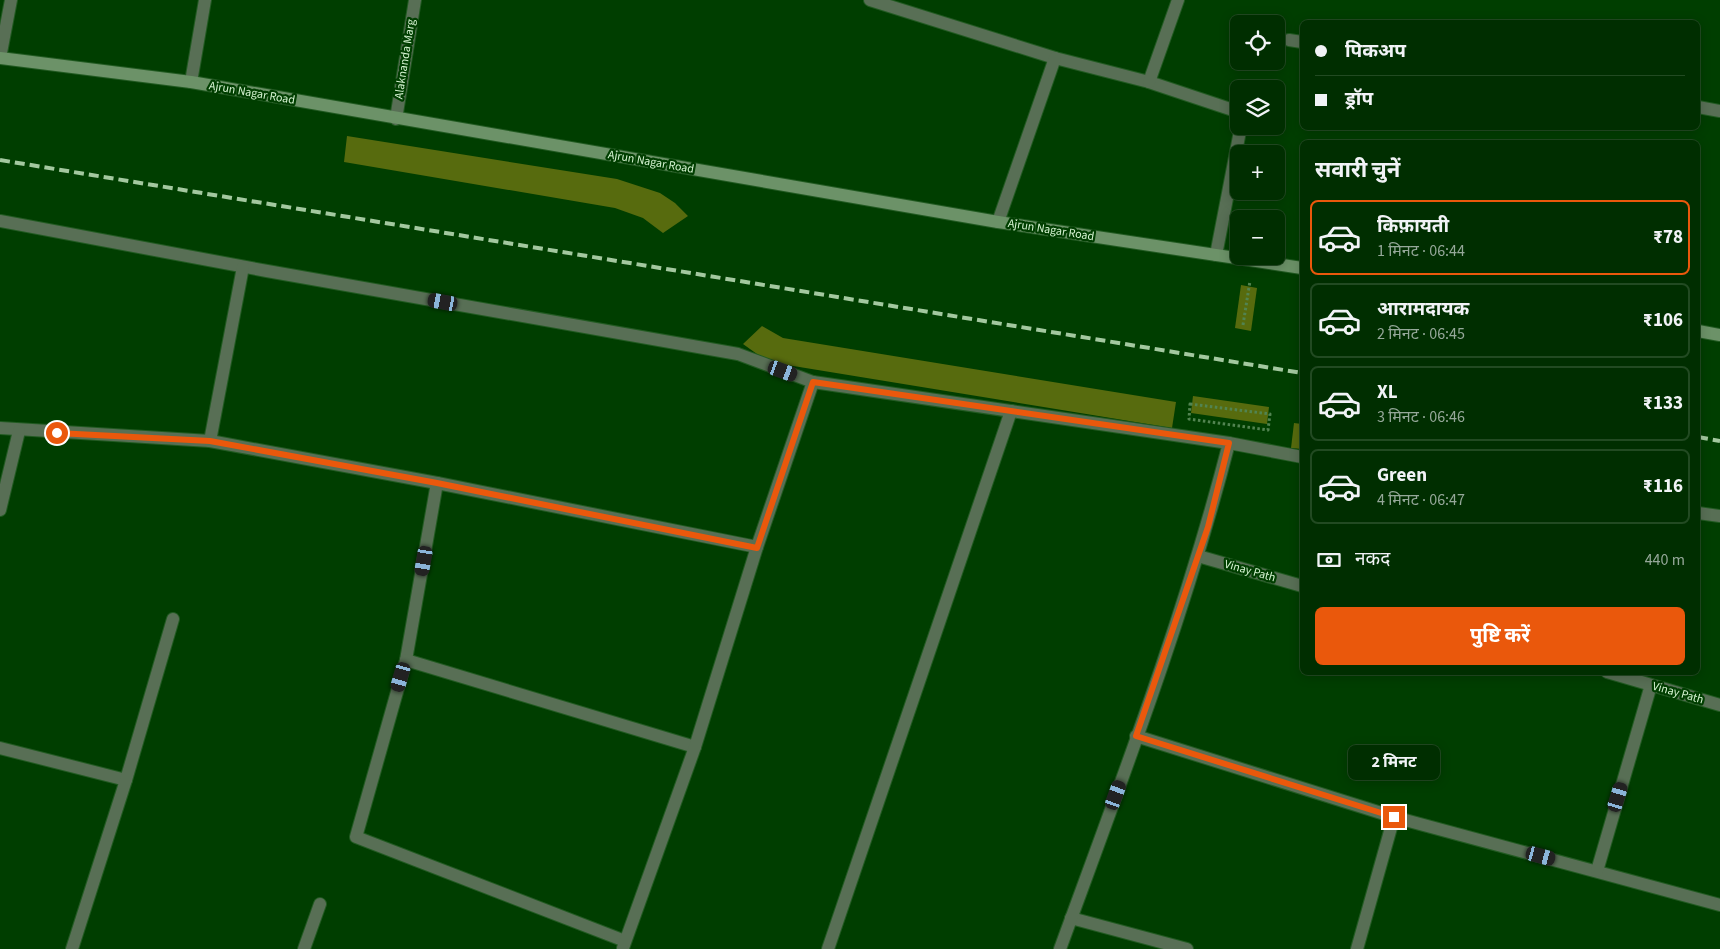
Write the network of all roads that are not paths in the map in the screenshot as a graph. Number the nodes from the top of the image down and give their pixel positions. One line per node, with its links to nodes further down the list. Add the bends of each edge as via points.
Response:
1 (10, 0): 8 (street)
2 (205, 0): 10 (street)
3 (415, 0): 15 (street, Alaknanda Marg)
4 (870, 0): 9 (street)
5 (1178, 0): 11 (street)
6 (1288, 40): 7 (street)
7 (1300, 42)
8 (0, 58): 10 (street, Ajrun Nagar Road)
9 (1055, 58): 11 (street); 18 (street)
10 (191, 82): 15 (street, Ajrun Nagar Road)
11 (1149, 82): 13 (street)
12 (1700, 107): 14 (street)
13 (1230, 109)
14 (1720, 111)
15 (396, 119): 18 (street, Ajrun Nagar Road)
16 (1239, 135): 19 (street)
17 (0, 221): 20 (street)
18 (998, 222): 19 (street, Ajrun Nagar Road)
19 (1216, 254): 21 (street, Ajrun Nagar Road)
20 (242, 267): 24 (street, via 738,354); 28 (street)
21 (1300, 268)
22 (1700, 331): 23 (street)
23 (1720, 335)
24 (813, 382): 25 (street); 35 (street)
25 (1010, 411): 29 (street); 55 (street)
26 (0, 428): 27 (street)
27 (19, 431): 28 (street); 32 (street)
28 (210, 441): 31 (street)
29 (1229, 443): 30 (street); 36 (street)
30 (1300, 457)
31 (437, 483): 35 (street); 39 (street)
32 (0, 510)
33 (1700, 513): 34 (street)
34 (1720, 516)
35 (757, 548): 44 (street)
36 (1198, 556): 37 (street, Vinay Path); 43 (street)
37 (1300, 585)
38 (173, 619): 46 (street)
39 (406, 660): 44 (street); 52 (street, via 356,837)
40 (1617, 675): 41 (street, Vinay Path)
41 (1651, 685): 42 (street, Vinay Path); 48 (street)
42 (1720, 705)
43 (1136, 736): 47 (street); 51 (street)
44 (695, 747): 52 (street)
45 (0, 748): 46 (street)
46 (126, 780): 53 (street)
47 (1394, 817): 48 (street); 58 (street)
48 (1596, 871): 50 (street)
49 (320, 904): 54 (street)
50 (1720, 905)
51 (1072, 918): 56 (street); 57 (street)
52 (624, 945)
53 (72, 949)
54 (304, 949)
55 (828, 949)
56 (1060, 949)
57 (1187, 949)
58 (1357, 949)

